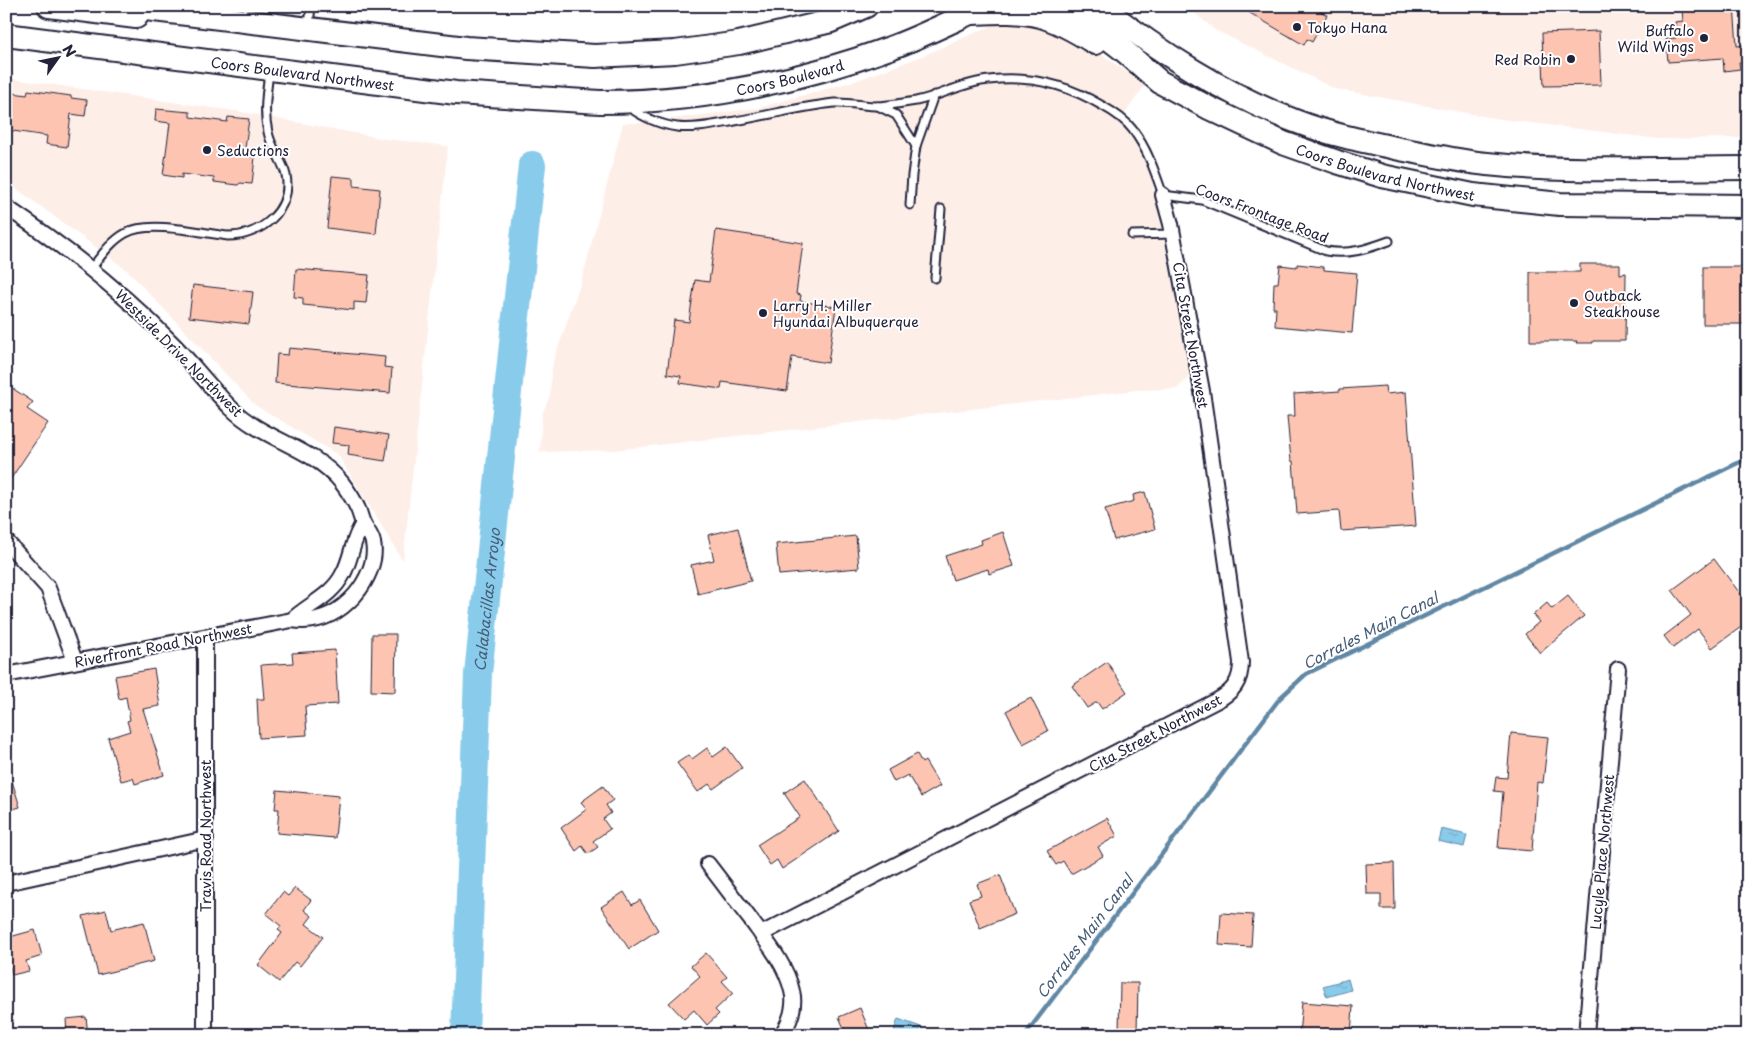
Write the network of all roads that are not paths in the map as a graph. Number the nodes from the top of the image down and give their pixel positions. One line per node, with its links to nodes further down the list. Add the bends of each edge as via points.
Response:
1 (49, 6): 9 (main road, via 212,26)
2 (121, 6): 9 (main road)
3 (311, 6): 10 (lane)
4 (866, 6): 10 (main road, via 831,21 739,43 675,52 595,56 466,48)
5 (1066, 6): 14 (main road, Coors Boulevard Northwest)
6 (1100, 6): 12 (main road, Coors Boulevard Northwest)
7 (1125, 6): 12 (main road)
8 (976, 10): 14 (main road, via 1040,16 1080,34); 17 (main road, Coors Boulevard, via 892,48 822,71 726,92)
9 (274, 25): 10 (main road)
10 (309, 29)
11 (6, 35): 13 (main road, Coors Boulevard Northwest)
12 (1156, 48): 20 (main road, Coors Boulevard Northwest, via 1221,87 1269,110 1328,132 1373,144 1458,160 1517,166)
13 (269, 69): 16 (main road, Coors Boulevard Northwest, via 456,93); 29 (lane, via 267,127 286,176 284,200 272,220 240,236 158,227 137,228 116,240)
14 (1160, 82): 23 (main road, Coors Boulevard Northwest, via 1260,133 1401,182 1499,199 1560,204)
15 (934, 95): 18 (lane, via 912,102); 19 (lane); 21 (lane, via 988,80 1016,78 1050,82 1081,93 1114,113 1132,129 1150,156)
16 (600, 102): 17 (main road, Coors Boulevard)
17 (622, 102): 18 (lane, via 637,113 678,127 709,126 840,102)
18 (878, 106): 19 (lane, via 896,115)
19 (916, 146): 22 (lane)
20 (1748, 168)
21 (1163, 195): 26 (street, Cita Street Northwest); 28 (lane, Coors Frontage Road, via 1202,200 1326,251 1353,252)
22 (910, 205)
23 (1748, 206)
24 (6, 207): 29 (street, Westside Drive Northwest)
25 (941, 209): 30 (lane)
26 (1173, 234): 27 (lane); 42 (street, Cita Street Northwest, via 1212,455 1241,662 1238,683 1232,691 1208,706)
27 (1132, 235)
28 (1389, 241)
29 (91, 269): 31 (street, Westside Drive Northwest, via 159,330 240,417 333,473 351,496)
30 (935, 278)
31 (363, 524): 33 (street, via 339,581 325,596); 34 (street, Westside Drive Northwest, via 373,544 371,568 350,601)
32 (6, 541): 36 (street, via 48,588)
33 (292, 620): 34 (street, Riverfront Road Northwest); 35 (street, Riverfront Road Northwest)
34 (320, 620)
35 (205, 637): 36 (street, Riverfront Road Northwest); 39 (street, Travis Road Northwest)
36 (75, 661): 38 (street, Riverfront Road Northwest)
37 (1618, 668): 45 (street, Lucyle Place Northwest)
38 (6, 675)
39 (206, 839): 41 (street); 43 (street, Travis Road Northwest)
40 (708, 864): 42 (street)
41 (6, 883)
42 (761, 934): 44 (street, via 781,964 793,993 790,1019)
43 (205, 1035)
44 (781, 1035)
45 (1586, 1035)

